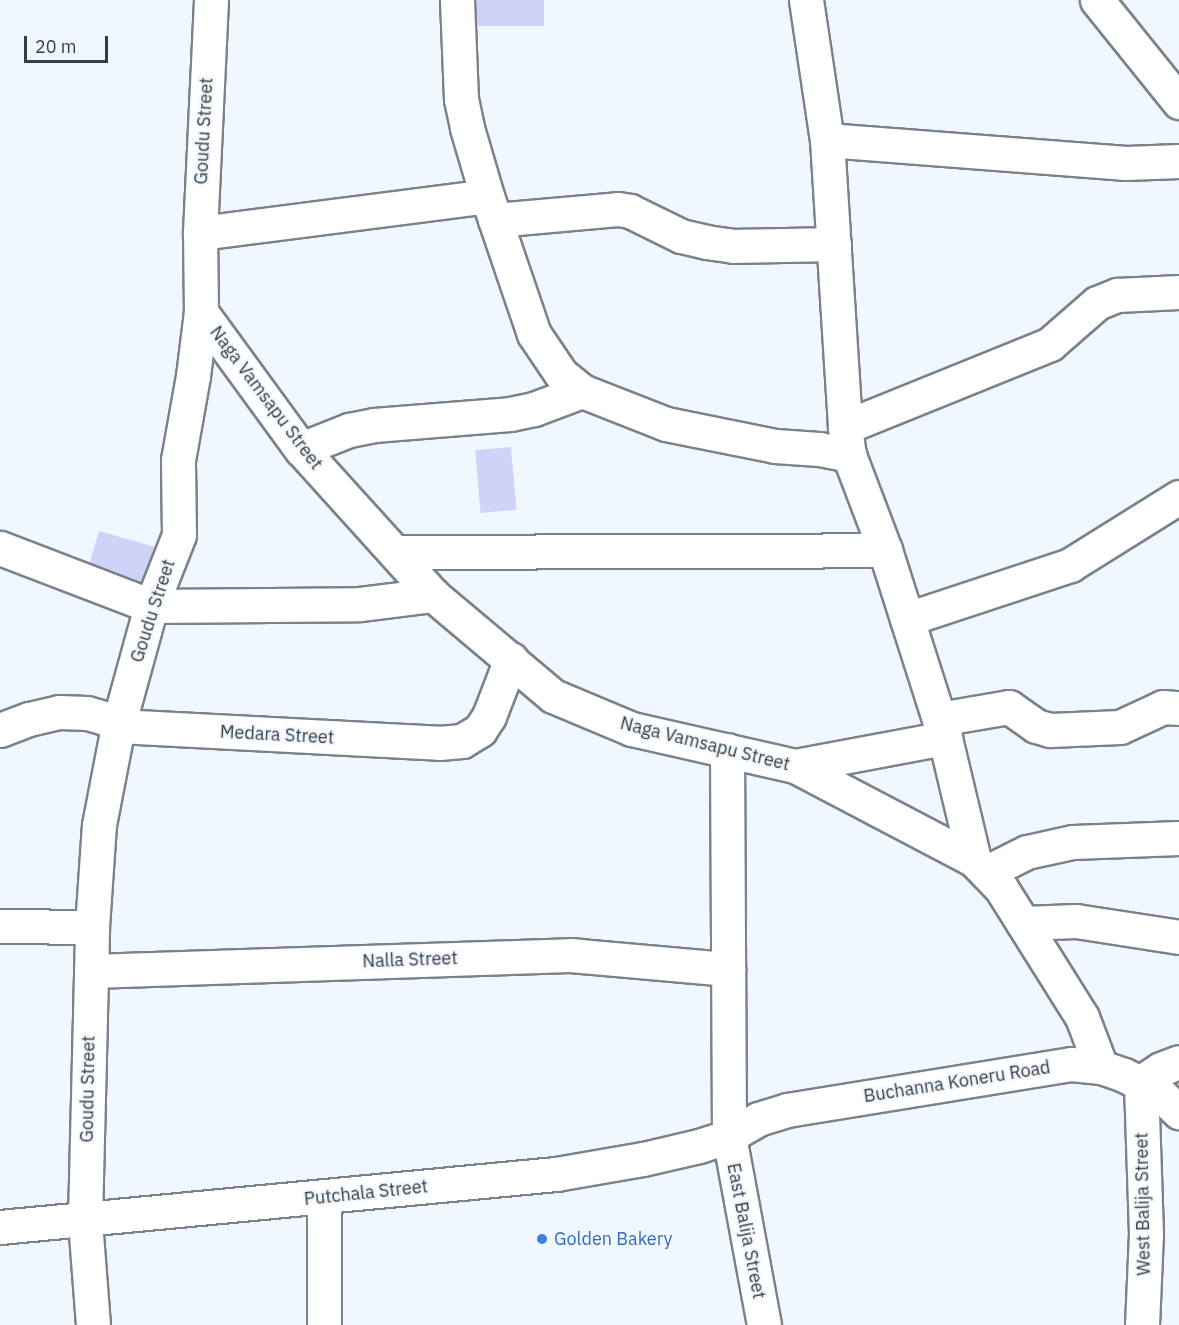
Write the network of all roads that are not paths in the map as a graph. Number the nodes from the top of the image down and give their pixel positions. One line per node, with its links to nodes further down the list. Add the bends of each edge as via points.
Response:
1 (211, 0): 10 (street, Goudu Street)
2 (457, 0): 9 (street, via 461,99)
3 (806, 0): 7 (street)
4 (1097, 0): 5 (street)
5 (1165, 68): 6 (street)
6 (1179, 102)
7 (827, 140): 8 (street, via 1126,163); 11 (street)
8 (1179, 161)
9 (491, 208): 10 (street); 11 (street, via 618,209 681,236 733,246); 14 (street, via 534,334 561,374)
10 (200, 233): 13 (street, Goudu Street)
11 (834, 244): 15 (street)
12 (1179, 292): 15 (street, via 1118,295 1097,303 1050,344)
13 (201, 312): 16 (street, Naga Vamsapu Street); 22 (street, Goudu Street, via 178,460 179,535)
14 (582, 391): 15 (street, via 666,424 775,446); 16 (street, via 510,414 349,430)
15 (847, 441): 19 (street)
16 (301, 449): 20 (street, Naga Vamsapu Street)
17 (1179, 497): 23 (street, via 1070,565)
18 (0, 548): 22 (street)
19 (885, 550): 20 (street); 23 (street)
20 (395, 552): 21 (street, Naga Vamsapu Street)
21 (433, 595): 22 (street, via 360,604); 24 (street, Naga Vamsapu Street)
22 (151, 606): 26 (street, Goudu Street)
23 (907, 619): 27 (street)
24 (511, 660): 26 (street, Medara Street, via 489,716 480,730 462,741); 29 (street, Naga Vamsapu Street, via 553,696 632,729)
25 (1179, 708): 27 (street, via 1162,707 1120,727 1050,730 1036,726 1009,707)
26 (117, 726): 28 (street, Medara Street, via 87,712 59,712); 35 (street, Goudu Street, via 99,825)
27 (942, 728): 30 (street); 32 (street)
28 (0, 730)
29 (727, 750): 30 (street, Naga Vamsapu Street); 37 (street, East Balija Street)
30 (795, 766): 32 (street, Naga Vamsapu Street)
31 (1179, 838): 32 (street, via 1073,842)
32 (981, 866): 33 (street, Naga Vamsapu Street)
33 (1023, 923): 36 (street, via 1076,921); 40 (street, Naga Vamsapu Street, via 1082,1017)
34 (0, 926): 35 (street)
35 (92, 927): 38 (street, Goudu Street)
36 (1179, 937)
37 (728, 969): 38 (street, Nalla Street, via 570,956); 43 (street, East Balija Street)
38 (91, 971): 45 (street, Goudu Street)
39 (1179, 1062): 41 (street)
40 (1101, 1067): 41 (street, Buchanna Koneru Road); 43 (street, Buchanna Koneru Road, via 1071,1064 1036,1068 787,1110 758,1119)
41 (1141, 1082): 42 (street, Buchanna Koneru Road); 50 (street, West Balija Street, via 1146,1234)
42 (1179, 1112)
43 (729, 1136): 44 (street, Putchala Street, via 643,1159 556,1174); 49 (street, East Balija Street)
44 (324, 1197): 45 (street, Putchala Street); 48 (street)
45 (85, 1220): 46 (street, Putchala Street); 47 (street, Goudu Street)
46 (0, 1227)
47 (93, 1325)
48 (324, 1325)
49 (764, 1325)
50 (1142, 1325)

